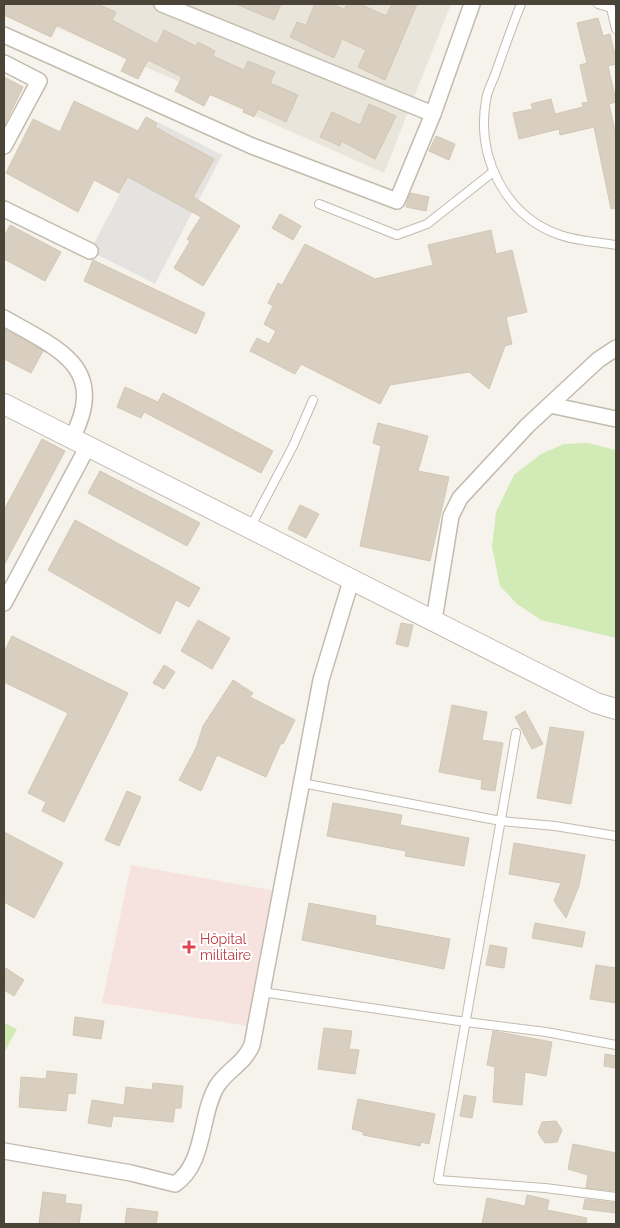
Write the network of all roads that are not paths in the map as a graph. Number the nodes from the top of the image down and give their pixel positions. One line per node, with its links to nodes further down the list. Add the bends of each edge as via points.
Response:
1 (162, 4): 8 (street)
2 (472, 4): 8 (street)
3 (521, 4): 10 (lane, via 486,100 484,137)
4 (598, 4): 5 (lane, via 612,8)
5 (616, 29)
6 (4, 35): 8 (street, via 252,146 397,201)
7 (4, 63): 9 (street, via 38,82)
8 (433, 114)
9 (4, 146)
10 (493, 172): 11 (lane, via 427,224 396,235); 13 (lane, via 504,193 520,212 548,230 562,236)
11 (319, 204)
12 (4, 209): 14 (street)
13 (616, 245)
14 (90, 251)
15 (4, 318): 21 (street, via 64,354 81,373 86,393)
16 (616, 348): 19 (street, via 598,360)
17 (313, 400): 22 (lane)
18 (4, 404): 21 (street)
19 (550, 405): 20 (street); 25 (street, via 460,498 451,516)
20 (616, 419)
21 (80, 442): 22 (street); 24 (street)
22 (250, 528): 23 (street)
23 (351, 581): 25 (street); 28 (street, via 321,680)
24 (4, 603)
25 (434, 620): 26 (street, via 596,703)
26 (616, 709)
27 (516, 733): 29 (lane)
28 (302, 783): 29 (lane); 31 (street)
29 (501, 821): 30 (lane); 32 (lane)
30 (616, 836)
31 (262, 992): 32 (lane); 34 (street, via 247,1057 216,1087 193,1162 184,1178 175,1184)
32 (466, 1022): 33 (lane); 35 (lane, via 438,1180)
33 (616, 1045)
34 (4, 1151)
35 (616, 1197)

